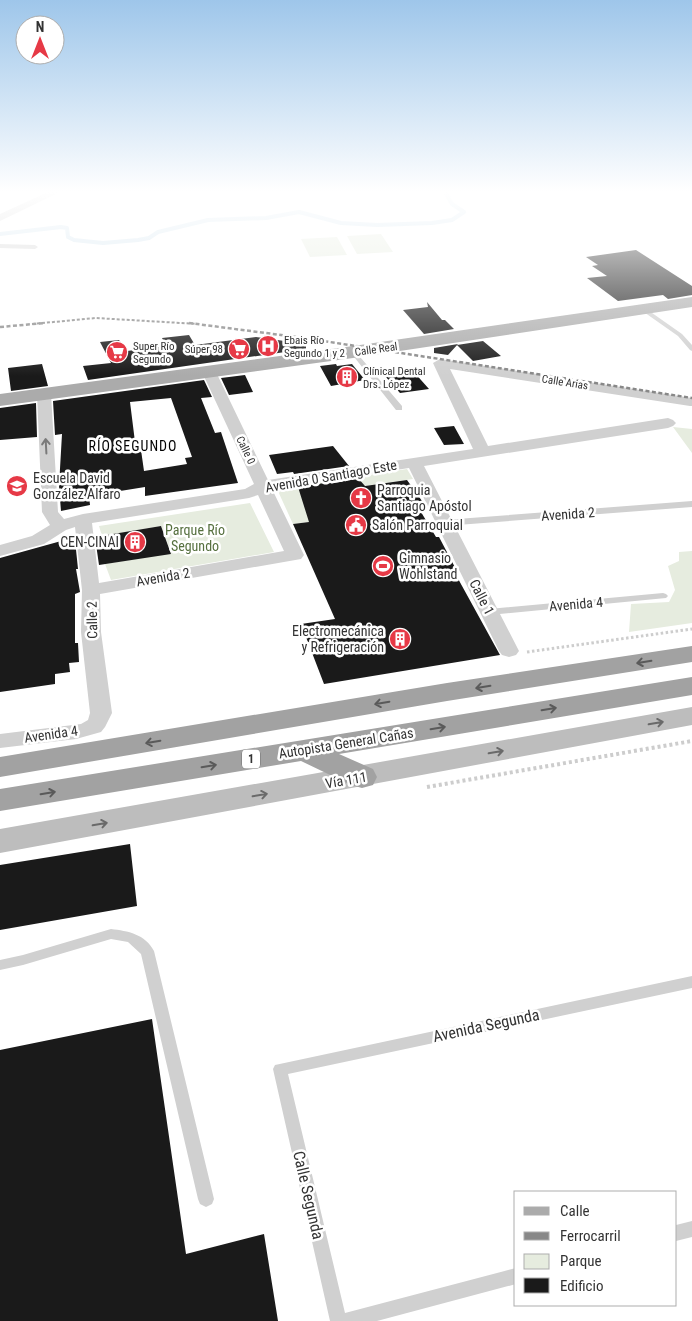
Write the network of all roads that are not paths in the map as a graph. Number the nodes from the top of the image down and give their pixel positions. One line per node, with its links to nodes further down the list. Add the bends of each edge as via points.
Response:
1 (692, 302): 2 (main road, Calle Real)
2 (643, 309): 3 (lane, via 680,335); 4 (main road, Calle Real)
3 (692, 348)
4 (353, 352): 5 (main road, Calle Real); 9 (lane)
5 (208, 372): 6 (main road, Calle Real); 13 (street, Calle 0)
6 (44, 394): 7 (main road, Calle Real); 17 (street, one-way to 6, via 50,512)
7 (0, 400)
8 (690, 402): 11 (street, Calle Arias, via 440,364)
9 (400, 408)
10 (668, 423): 11 (street, Avenida 0 Santiago Este)
11 (482, 451): 12 (street, Avenida 0 Santiago Este)
12 (414, 462): 13 (street, Avenida 0 Santiago Este); 16 (street, Calle 1)
13 (263, 486): 15 (street, Avenida 0 Santiago Este, via 249,493); 19 (street, Calle 0)
14 (692, 504): 16 (lane, Avenida 2)
15 (84, 519): 17 (street, Avenida 0 Santiago Este); 20 (street, Calle 2)
16 (444, 523): 22 (street, Calle 1)
17 (60, 526): 18 (street, Avenida 0 Santiago Este, via 38,540)
18 (0, 551)
19 (295, 555): 20 (street, Avenida 2)
20 (91, 590): 27 (street, Calle 2, via 91,632 101,714)
21 (663, 596): 22 (lane, Avenida 4)
22 (489, 612): 23 (street, Calle 1)
23 (509, 651)
24 (692, 654): 30 (highway, one-way to 30)
25 (692, 686): 29 (highway, Autopista General Cañas / 1, one-way to 25)
26 (692, 716): 31 (main road, Vía 111, one-way to 26)
27 (99, 721): 28 (street, Avenida 4, via 92,727 77,731)
28 (0, 742)
29 (304, 750): 31 (highway); 32 (highway, Autopista General Cañas / 1, one-way to 29)
30 (0, 767)
31 (362, 777): 33 (main road, Vía 111, one-way to 31)
32 (0, 800)
33 (0, 841)
34 (0, 965): 37 (lane, via 111,934 131,937 147,951)
35 (692, 982): 36 (lane, Avenida Segunda)
36 (280, 1069): 41 (lane, Calle Segunda)
37 (206, 1199)
38 (692, 1229): 39 (lane)
39 (677, 1233)
40 (514, 1277): 42 (lane)
41 (338, 1321)
42 (345, 1321)

